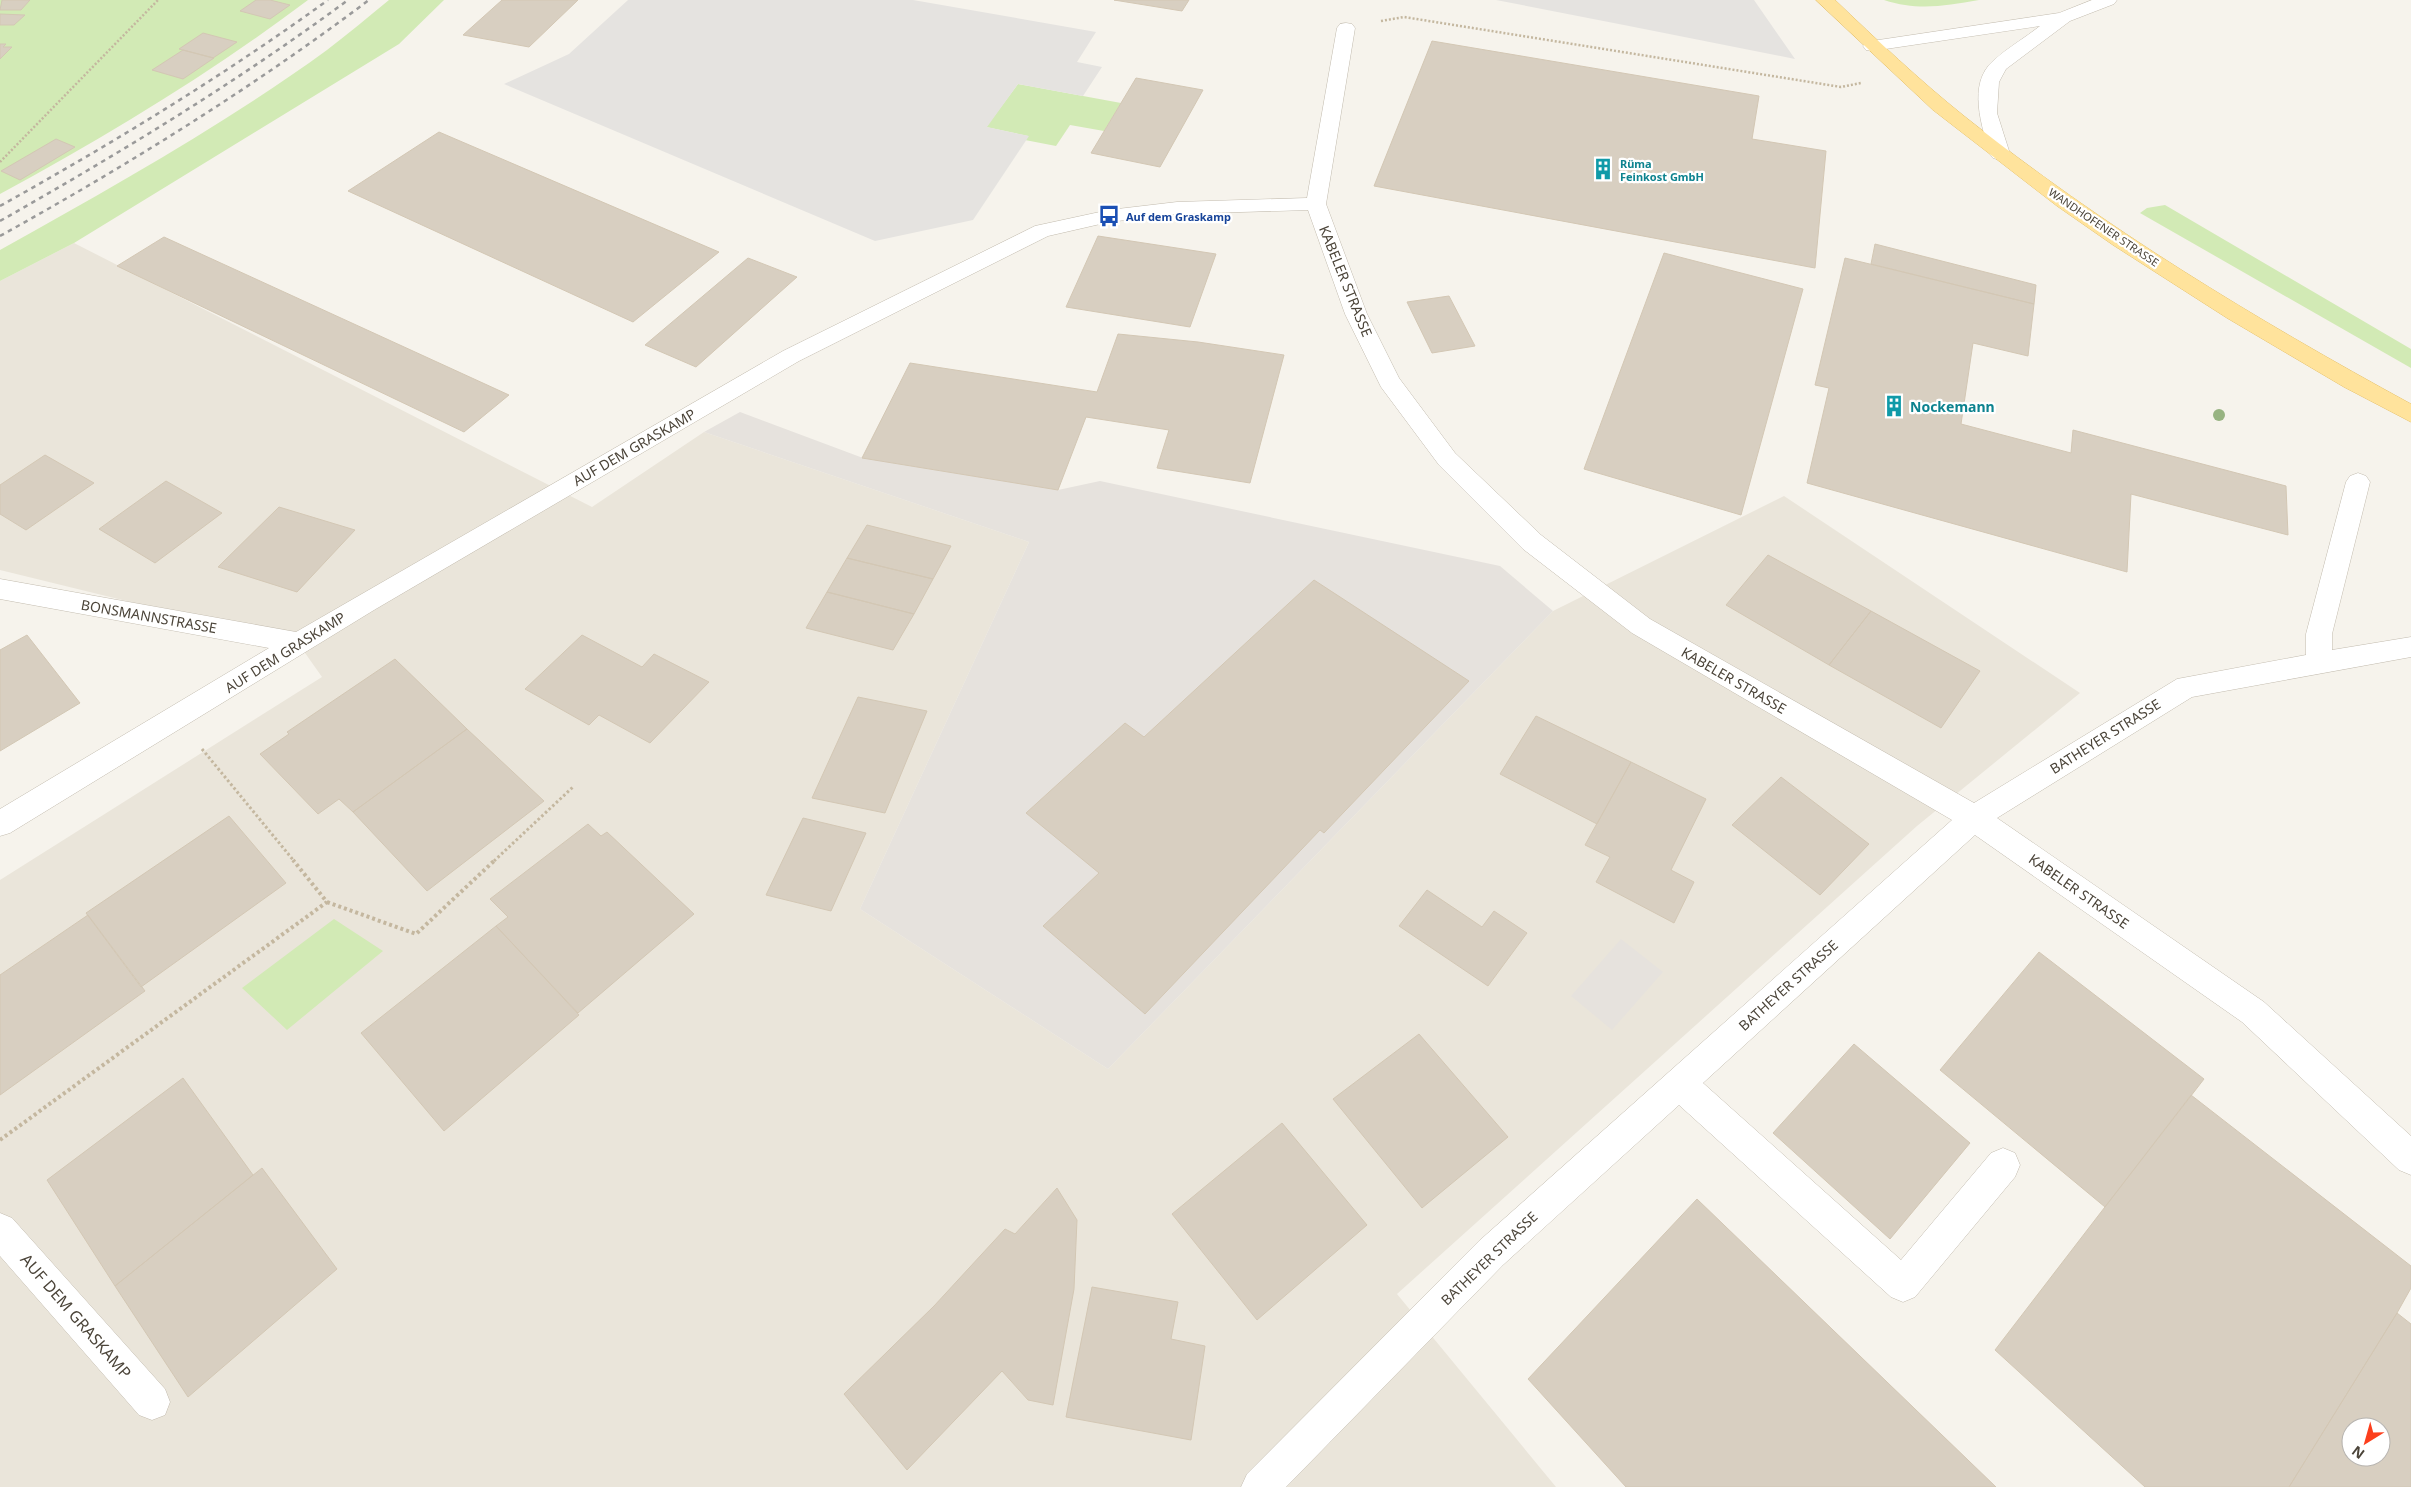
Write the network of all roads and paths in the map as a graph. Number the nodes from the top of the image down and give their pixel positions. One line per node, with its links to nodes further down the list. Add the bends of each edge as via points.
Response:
1 (158, 0): 9 (path)
2 (1825, 0): 6 (main road, WANDHOFENER STRASSE)
3 (2108, 0): 4 (street)
4 (2064, 18): 6 (street); 8 (street, via 1998,66 1990,82 1988,113)
5 (1346, 28): 7 (path, via 1404,17 1841,87); 10 (street, KABELER STRASSE)
6 (1872, 46): 7 (main road, WANDHOFENER STRASSE)
7 (1904, 74): 8 (main road, WANDHOFENER STRASSE)
8 (2000, 154): 11 (main road, WANDHOFENER STRASSE, via 2100,226 2302,355)
9 (0, 162)
10 (1316, 204): 14 (street, AUF DEM GRASKAMP, via 1177,208 1109,216 1042,231 791,356); 19 (street, KABELER STRASSE, via 1356,314 1389,381 1448,459 1532,542 1641,626)
11 (2411, 414)
12 (2358, 482): 16 (street, via 2319,634)
13 (0, 589): 14 (street, BONSMANNSTRASSE)
14 (298, 643): 17 (street, AUF DEM GRASKAMP)
15 (2411, 647): 16 (street, BATHEYER STRASSE)
16 (2320, 663): 19 (street, BATHEYER STRASSE, via 2186,687)
17 (177, 719): 20 (street, AUF DEM GRASKAMP); 21 (path)
18 (573, 787): 21 (path, via 416,934)
19 (1974, 818): 22 (street, BATHEYER STRASSE); 24 (street, KABELER STRASSE, via 2252,1012)
20 (0, 824)
21 (327, 902): 23 (path)
22 (1679, 1083): 25 (street, via 1903,1285); 28 (street, BATHEYER STRASSE, via 1491,1253)
23 (0, 1140)
24 (2411, 1158)
25 (2003, 1165)
26 (0, 1230): 27 (street, AUF DEM GRASKAMP)
27 (152, 1402)
28 (1260, 1487)

